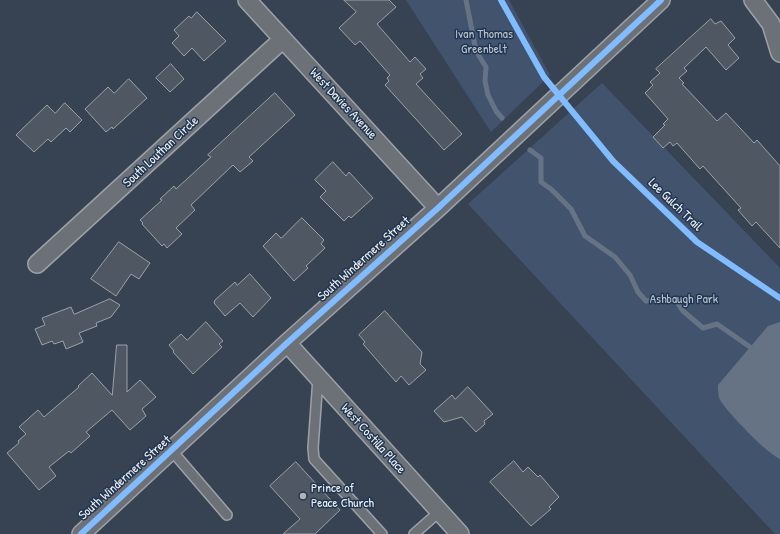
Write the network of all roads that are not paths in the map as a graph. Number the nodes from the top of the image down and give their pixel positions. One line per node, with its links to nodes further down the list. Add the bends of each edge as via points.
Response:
1 (247, 0): 4 (street, West Davies Avenue)
2 (661, 0): 6 (street, South Windermere Street)
3 (753, 0): 5 (street, via 771,24)
4 (283, 39): 6 (street, West Davies Avenue); 7 (street, South Louthan Circle)
5 (780, 52)
6 (438, 208): 8 (street, South Windermere Street)
7 (37, 264)
8 (287, 344): 9 (street, West Costilla Place); 10 (street, South Windermere Street)
9 (318, 378): 11 (street, West Costilla Place); 14 (lane, via 314,459)
10 (172, 451): 12 (lane); 13 (street, South Windermere Street)
11 (440, 512): 15 (lane); 16 (street, West Costilla Place)
12 (227, 515)
13 (81, 534)
14 (382, 534)
15 (414, 534)
16 (460, 534)

